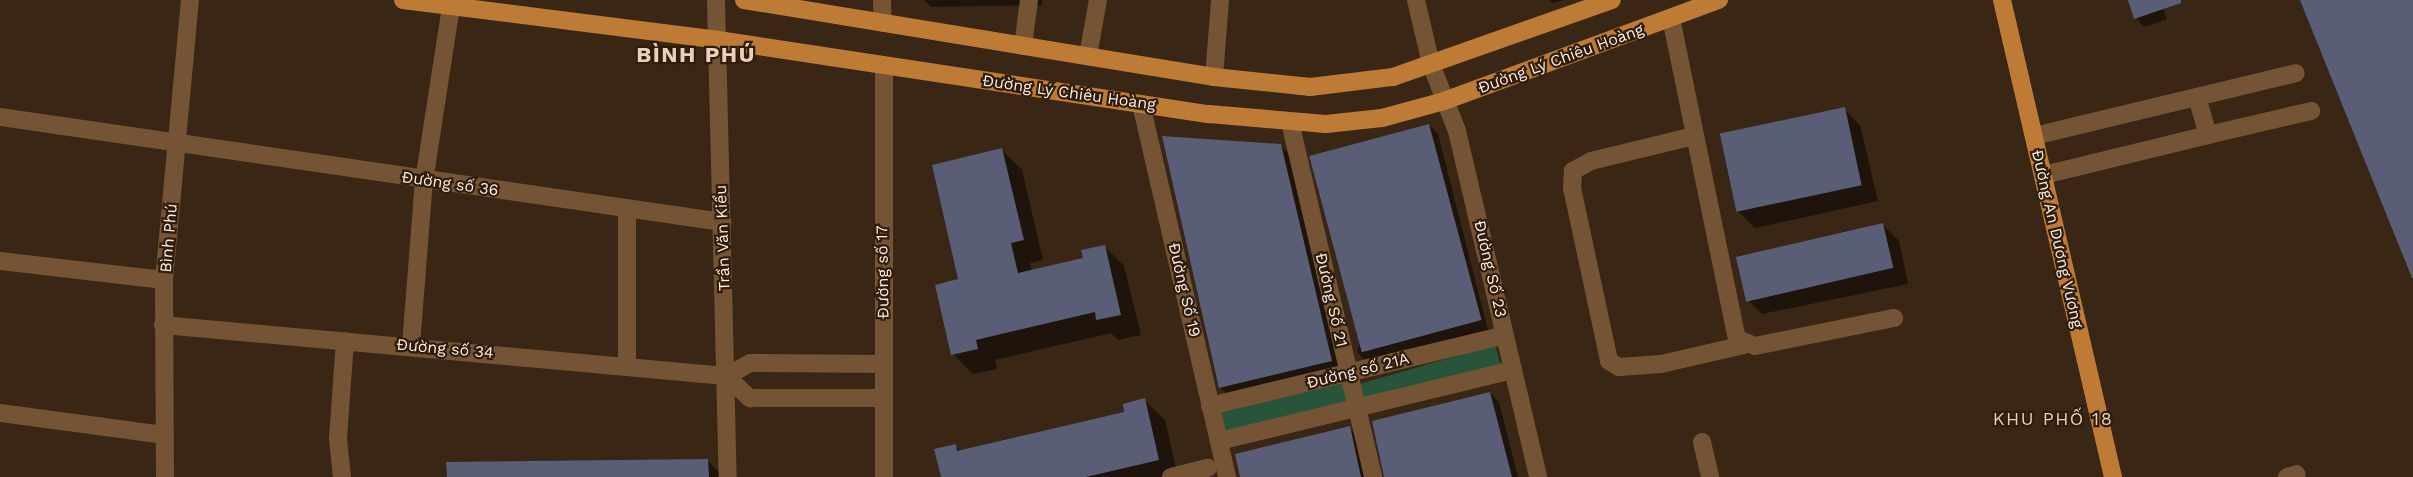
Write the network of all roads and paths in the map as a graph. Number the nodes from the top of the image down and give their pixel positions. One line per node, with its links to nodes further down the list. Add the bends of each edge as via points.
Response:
1 (190, 0): 32 (street, Bình Phú)
2 (403, 0): 13 (main road, Đường Lý Chiêu Hoàng)
3 (716, 0): 16 (street, Trần Văn Kiểu)
4 (744, 0): 15 (main road)
5 (882, 0): 15 (street)
6 (1029, 0): 17 (street)
7 (1098, 0): 18 (street)
8 (1220, 0): 22 (street)
9 (1416, 0): 19 (street)
10 (1612, 0): 19 (main road)
11 (1719, 0): 14 (main road, Đường Lý Chiêu Hoàng)
12 (2002, 0): 31 (main road, Đường An Dương Vương)
13 (451, 6): 16 (main road, Đường Lý Chiêu Hoàng); 34 (street)
14 (1671, 18): 24 (main road, Đường Lý Chiêu Hoàng); 30 (street)
15 (883, 24): 17 (main road)
16 (717, 39): 20 (main road, Đường Lý Chiêu Hoàng); 36 (street, Trần Văn Kiểu)
17 (1023, 46): 18 (main road)
18 (1088, 57): 22 (main road)
19 (1431, 64): 22 (main road, via 1394,76 1321,86); 24 (street, Đường Số 23)
20 (884, 66): 25 (main road, Đường Lý Chiêu Hoàng); 45 (street, Đường số 17)
21 (2296, 73): 23 (street)
22 (1214, 77)
23 (2197, 97): 29 (street); 31 (street)
24 (1444, 101): 28 (main road, Đường Lý Chiêu Hoàng, via 1359,122); 41 (street, Đường Số 23, via 1457,131)
25 (1141, 104): 28 (main road, Đường Lý Chiêu Hoàng); 51 (street, Đường Số 19)
26 (2311, 111): 29 (street)
27 (0, 117): 32 (street, Đường số 36)
28 (1290, 122): 48 (street, Đường Số 21)
29 (2208, 135): 33 (street)
30 (1694, 136): 44 (street, via 1737,339); 44 (street, via 1591,161 1573,171 1572,188 1609,361 1619,367 1661,364)
31 (2034, 136): 33 (main road, Đường An Dương Vương)
32 (178, 145): 34 (street, Đường số 36); 38 (street, Bình Phú)
33 (2044, 175): 67 (main road, Đường An Dương Vương)
34 (424, 181): 35 (street, Đường số 36); 43 (street)
35 (627, 209): 36 (street, Đường số 36); 46 (street)
36 (722, 222): 49 (street, Trần Văn Kiểu)
37 (0, 261): 38 (street)
38 (164, 280): 40 (street, Bình Phú)
39 (1894, 318): 44 (street)
40 (163, 325): 42 (street, Đường số 34); 54 (street, Bình Phú)
41 (1505, 334): 47 (street, Đường Số 23); 48 (street, Đường số 21A)
42 (345, 342): 43 (street, Đường số 34); 59 (street, via 338,438)
43 (411, 345): 46 (street, Đường số 34)
44 (1744, 345)
45 (884, 364): 49 (street, via 750,363); 50 (street, Đường số 17)
46 (627, 365): 49 (street, Đường số 34)
47 (1513, 370): 52 (street); 65 (street, Đường Số 23)
48 (1348, 373): 51 (street, Đường số 21A); 52 (street, Đường Số 21)
49 (726, 376): 50 (street, via 750,398); 60 (street, Trần Văn Kiểu)
50 (884, 398): 61 (street, Đường số 17)
51 (1210, 406): 55 (street, Đường Số 19)
52 (1356, 408): 55 (street); 64 (street, Đường Số 21)
53 (0, 413): 54 (street)
54 (164, 435): 58 (street, Bình Phú)
55 (1219, 441): 63 (street, Đường Số 19)
56 (1701, 442): 66 (street)
57 (1208, 468): 62 (street)
58 (165, 477)
59 (342, 477)
60 (728, 477)
61 (884, 477)
62 (1171, 477)
63 (1227, 477)
64 (1373, 477)
65 (1538, 477)
66 (1710, 477)
67 (2113, 477)

